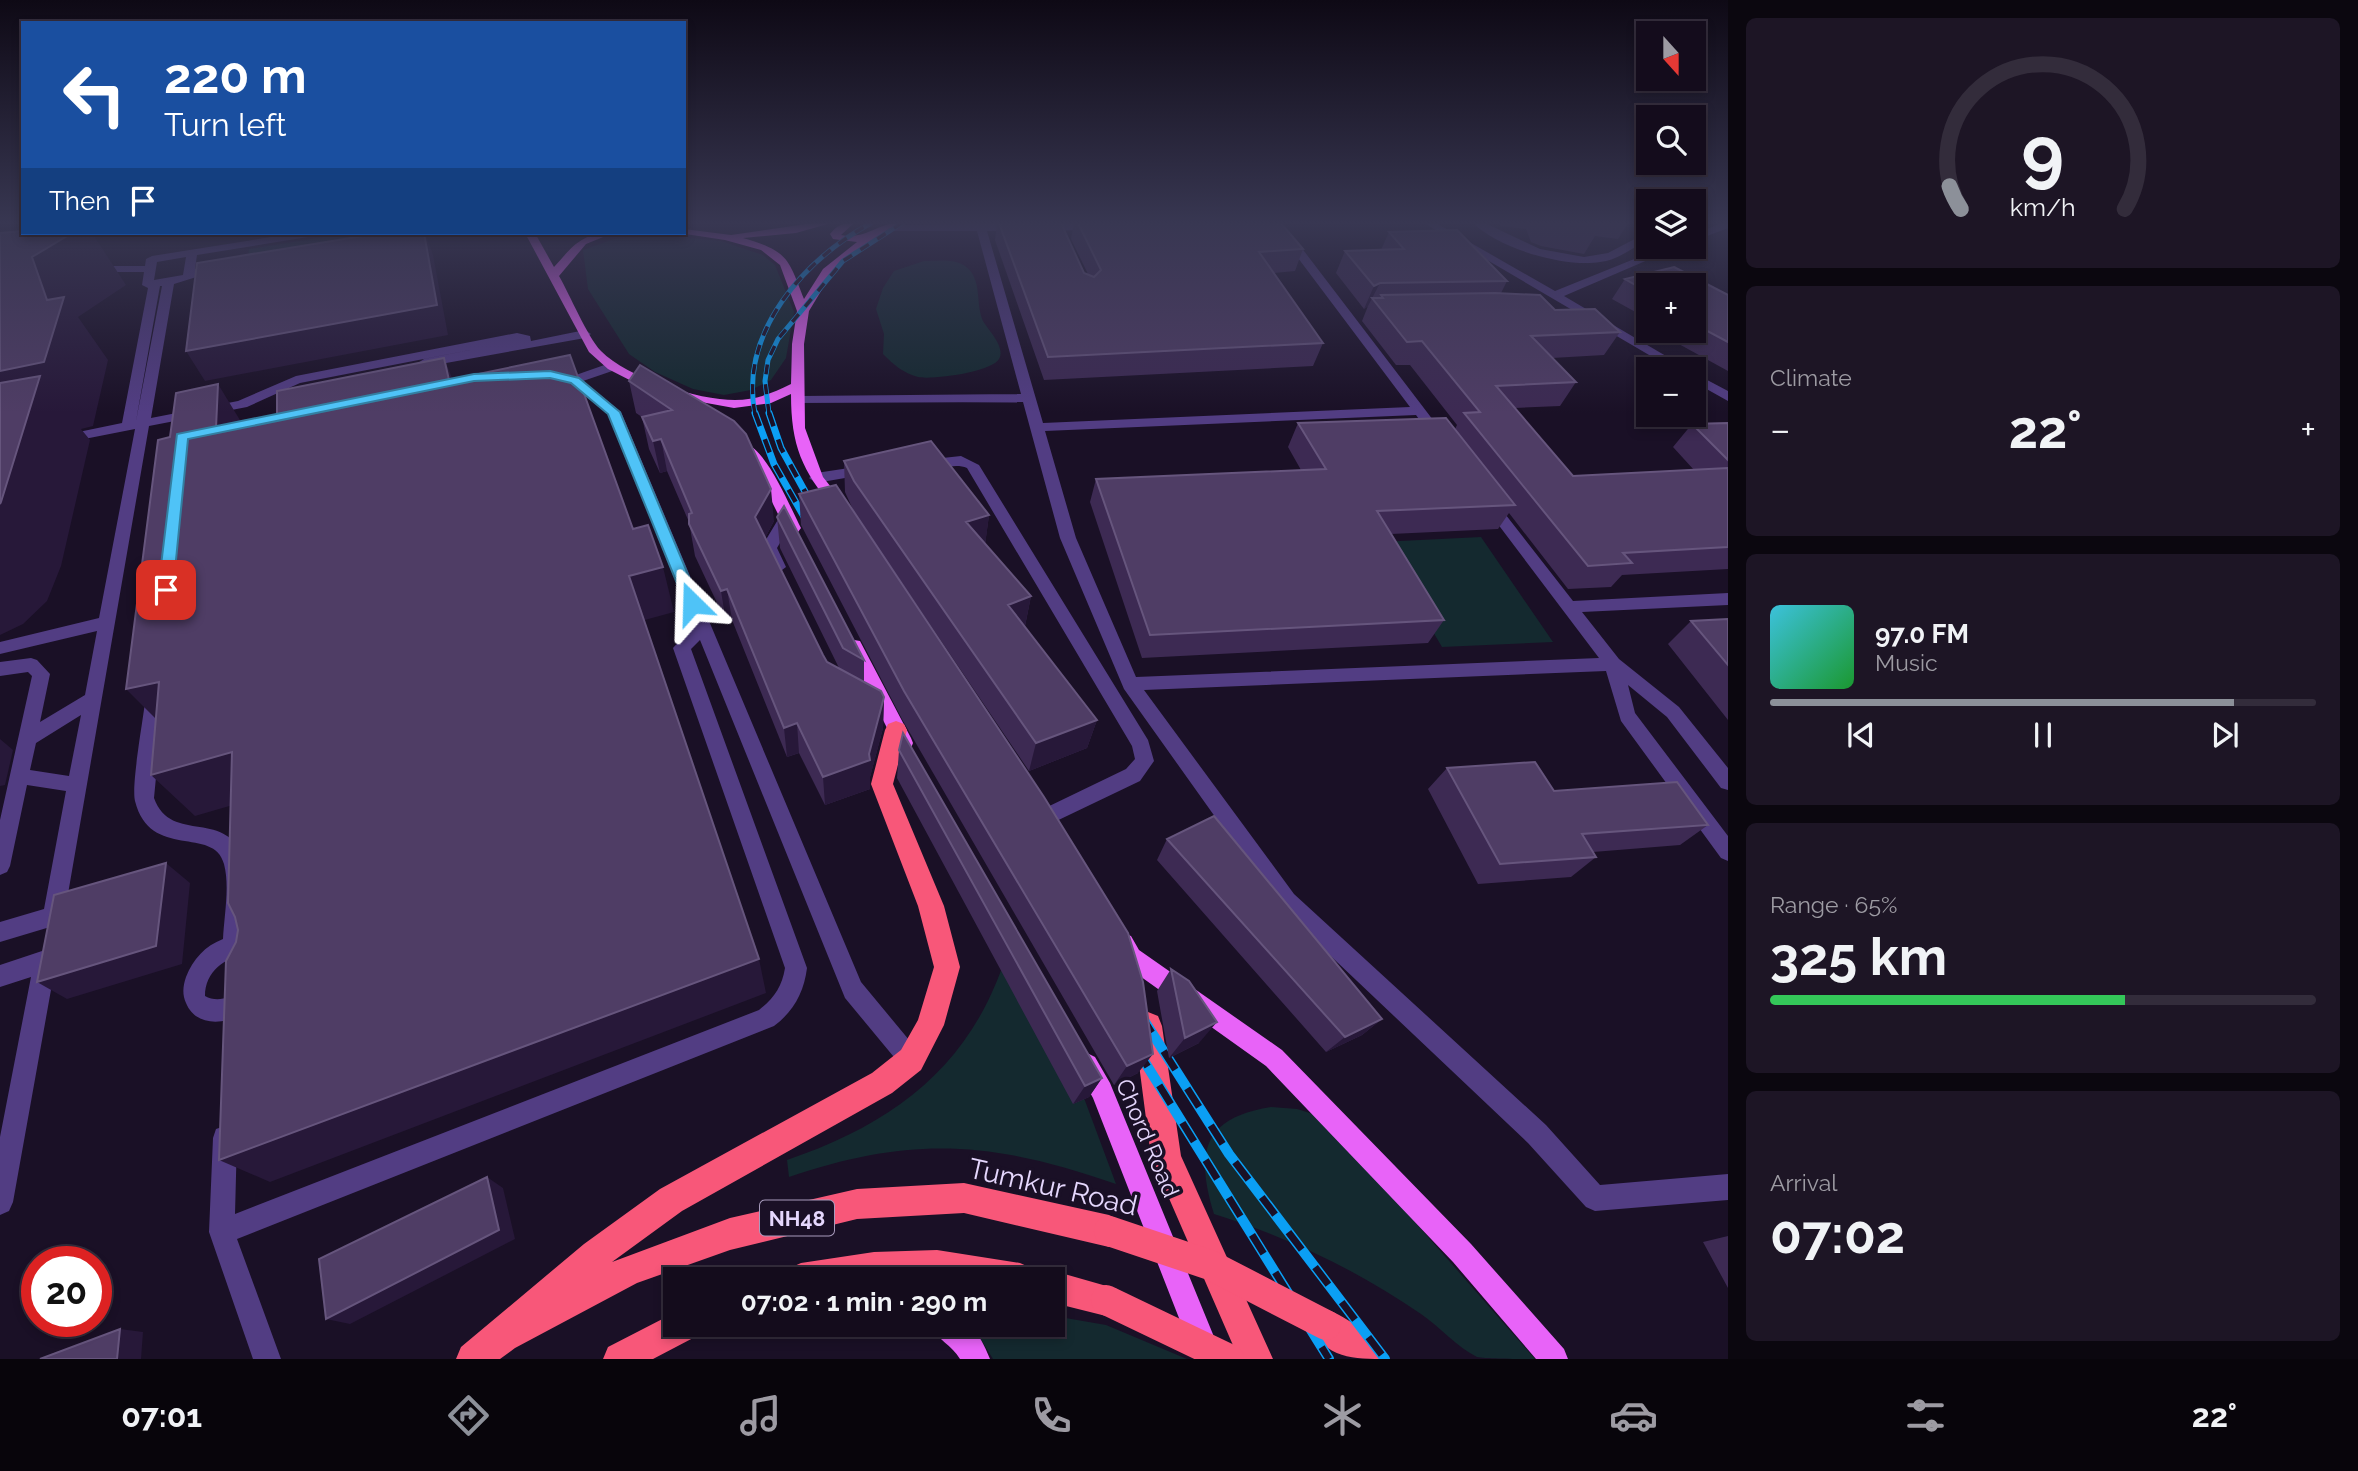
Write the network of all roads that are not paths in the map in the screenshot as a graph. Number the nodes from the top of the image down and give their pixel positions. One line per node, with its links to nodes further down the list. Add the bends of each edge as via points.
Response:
1 (155, 286): 27 (street)
2 (168, 286): 26 (street)
3 (559, 286): 14 (main road)
4 (793, 286): 11 (main road)
5 (818, 286): 11 (main road)
6 (997, 286): 23 (street)
7 (1325, 286): 24 (street)
8 (1541, 286): 10 (street)
9 (1581, 286): 10 (street)
10 (1556, 295): 13 (street)
11 (803, 311): 21 (main road, via 798,344)
12 (1561, 314): 13 (street)
13 (1593, 317): 15 (street)
14 (585, 334): 16 (main road, via 595,352); 26 (street, via 359,378 520,344 526,339 517,337 296,380 242,404)
15 (1661, 357)
16 (613, 366): 18 (street); 20 (main road)
17 (550, 375): 18 (street)
18 (575, 380): 43 (street, via 614,412)
19 (1706, 384): 22 (street)
20 (662, 391): 21 (main road, via 734,404); 25 (main road)
21 (800, 392): 23 (street); 34 (main road, via 798,428)
22 (1728, 397)
23 (1027, 398): 28 (street)
24 (1419, 411): 28 (street); 31 (street)
25 (710, 416)
26 (145, 423): 27 (street); 42 (street)
27 (128, 426): 30 (street)
28 (1035, 427): 49 (street, via 1068,537)
29 (732, 431): 36 (main road, via 761,466)
30 (52, 441)
31 (1444, 443)
32 (911, 466): 58 (street, via 961,460 972,465 1141,746 1145,761 1133,775)
33 (886, 468): 34 (street)
34 (816, 478): 37 (main road)
35 (1485, 498): 41 (street)
36 (787, 517): 38 (main road); 39 (street, via 769,548)
37 (853, 525)
38 (799, 539)
39 (787, 586)
40 (1728, 599): 41 (street)
41 (1569, 607): 46 (street)
42 (108, 622): 45 (street); 50 (street)
43 (702, 626): 70 (street, via 853,990); 74 (street, via 682,648 796,968 786,1000 765,1018)
44 (847, 633): 52 (main road)
45 (0, 648)
46 (1613, 664): 49 (street); 56 (street, via 1673,712); 59 (street, via 1627,716)
47 (0, 669): 53 (street, via 31,664 41,674)
48 (156, 678): 63 (street, via 146,810 160,827 212,837 228,848 235,866)
49 (1130, 684): 72 (street, via 1287,901 1537,1134 1595,1198)
50 (93, 698): 53 (street); 57 (street)
51 (868, 703): 52 (street)
52 (893, 723): 54 (main road); 70 (highway, via 882,784 930,906 947,967 930,1025)
53 (28, 738): 55 (street)
54 (917, 766)
55 (20, 776): 57 (street); 60 (street)
56 (1728, 782)
57 (78, 785): 61 (street)
58 (1046, 817)
59 (1728, 852)
60 (0, 866)
61 (53, 916): 62 (street); 65 (street)
62 (0, 932)
63 (233, 945): 67 (street, via 205,963 193,990 196,1002 205,1009); 67 (street, via 260,946 269,964 260,988)
64 (1124, 945): 87 (highway, via 1145,1004 1166,1157); 89 (main road, via 1274,1058 1462,1254)
65 (45, 962): 66 (street); 73 (street)
66 (0, 976)
67 (229, 1009): 68 (street)
68 (228, 1037)
69 (1074, 1043): 85 (main road, Chord Road, via 1102,1091)
70 (911, 1060): 78 (highway, via 882,1083 671,1200 595,1255)
71 (226, 1120): 74 (street)
72 (1728, 1187)
73 (0, 1202)
74 (222, 1232): 81 (street)
75 (906, 1267): 76 (highway)
76 (943, 1267)
77 (1065, 1290): 86 (highway, bridge, via 1105,1300)
78 (503, 1336): 82 (highway, Tumkur Road / NH48); 88 (highway, Tumkur Road / NH48, bridge, via 629,1270 730,1234 857,1204 964,1198 1109,1231 1210,1265 1326,1325)
79 (663, 1336): 83 (highway)
80 (961, 1337): 84 (main road)
81 (267, 1359)
82 (473, 1359)
83 (620, 1359)
84 (976, 1359)
85 (1209, 1359)
86 (1229, 1359)
87 (1256, 1359)
88 (1370, 1359)
89 (1554, 1359)

